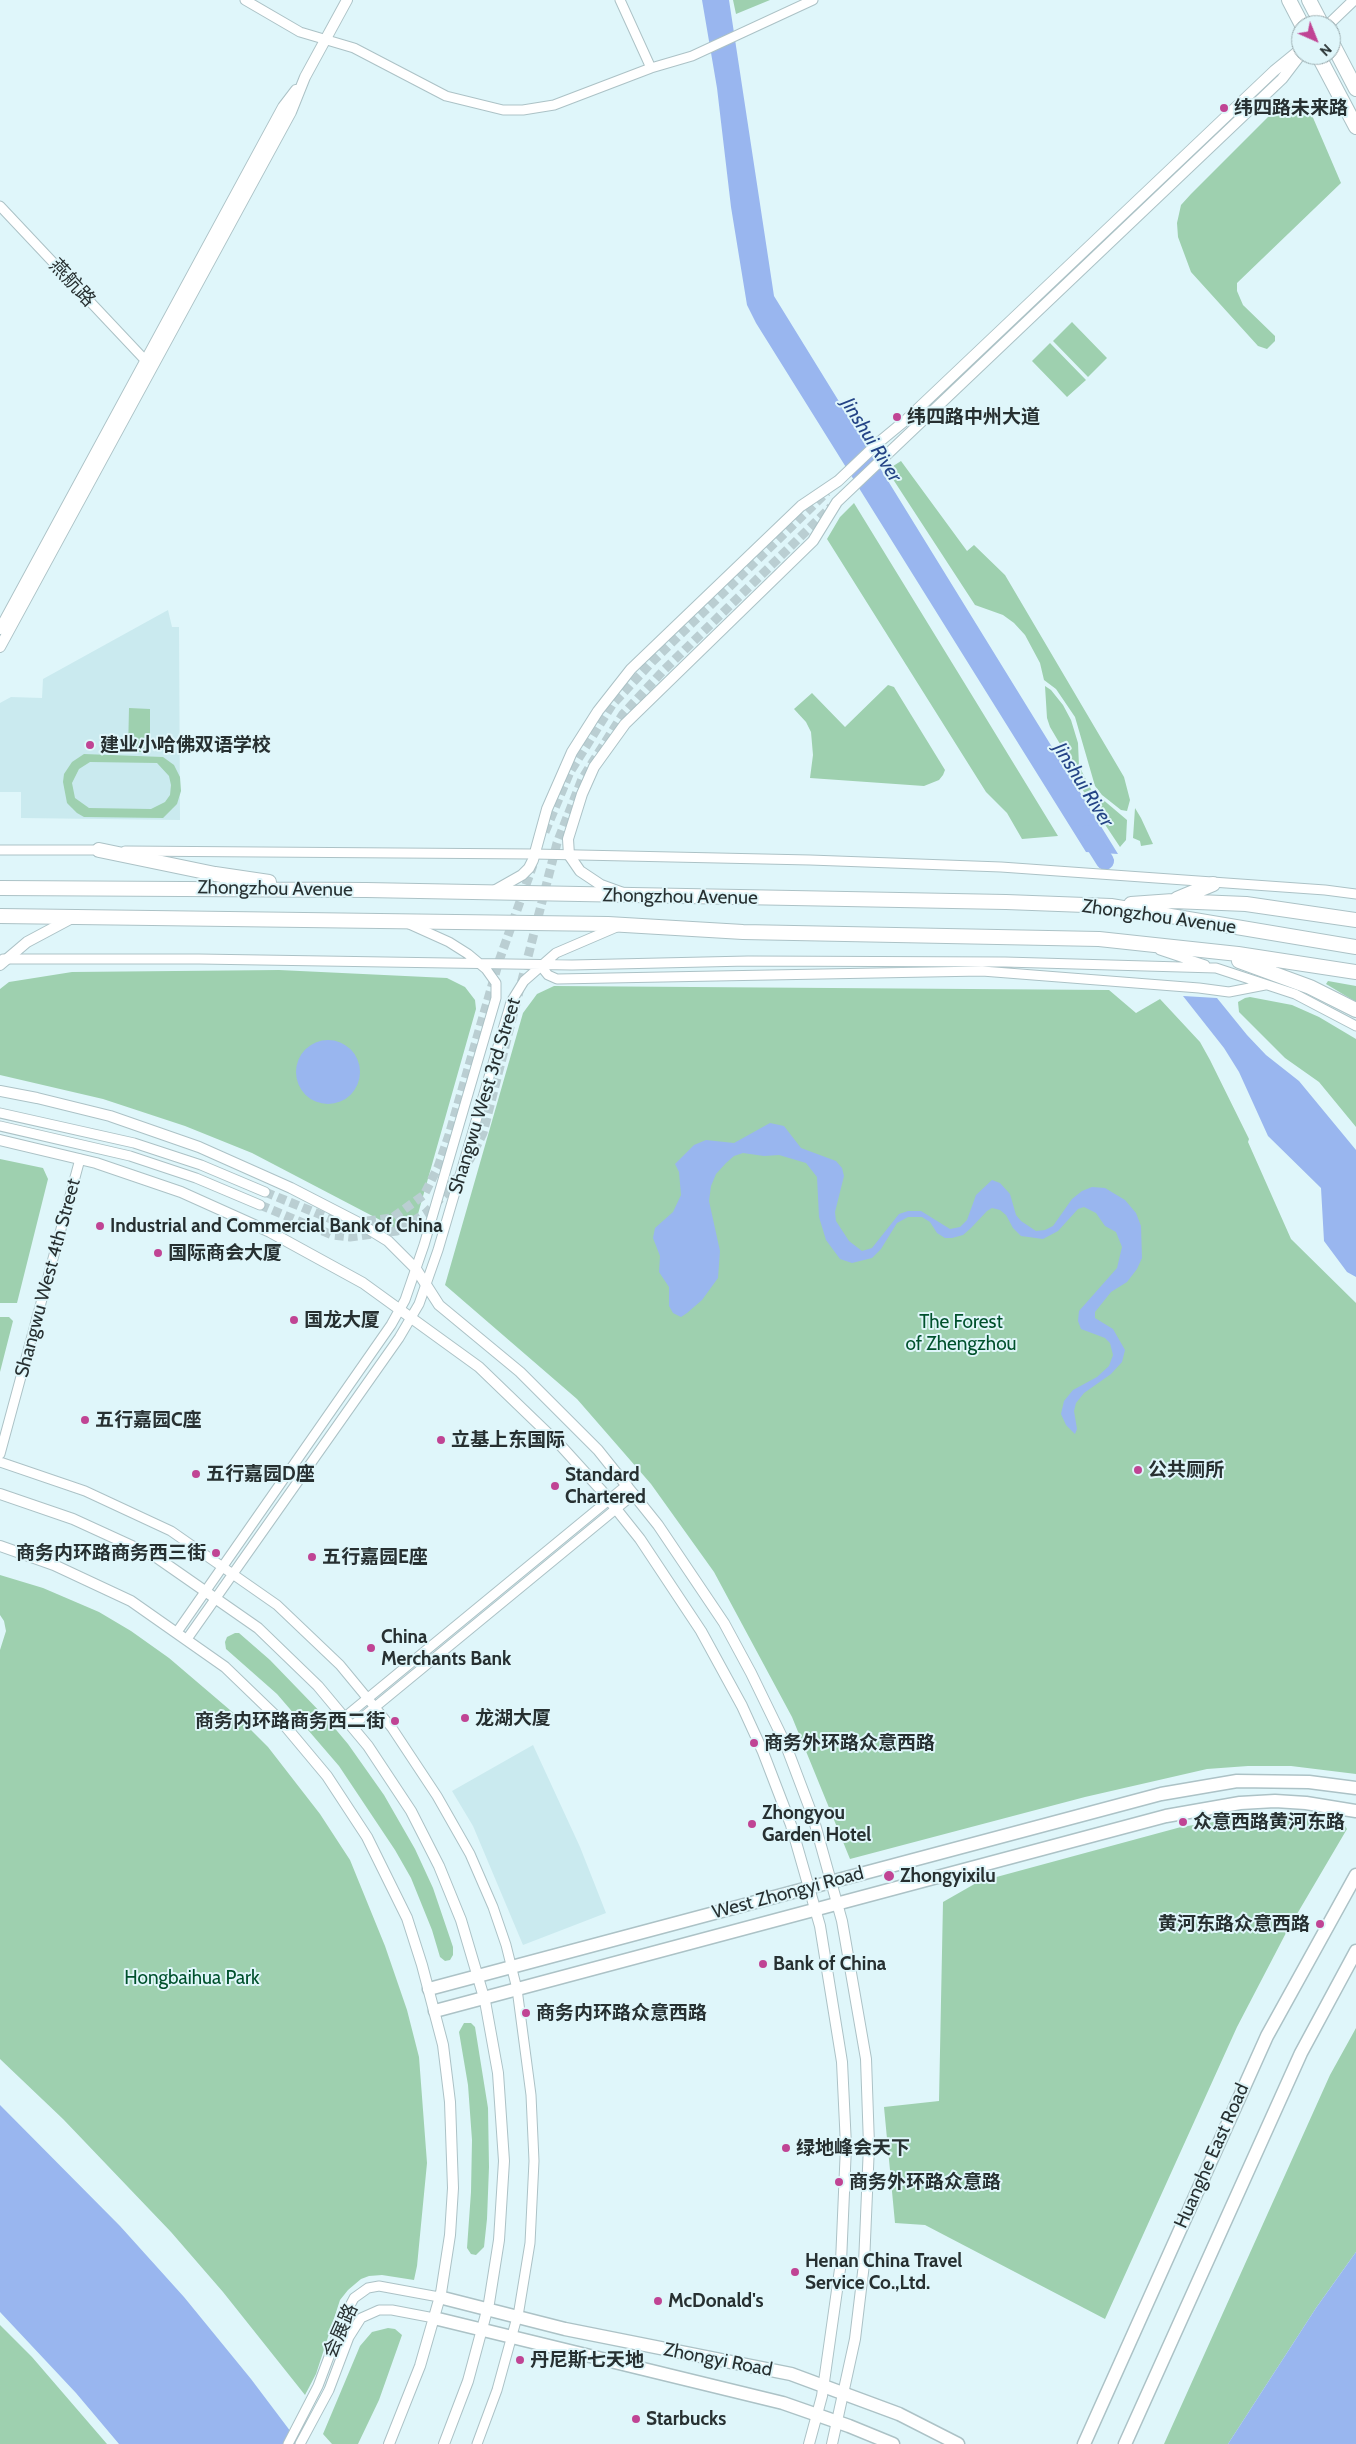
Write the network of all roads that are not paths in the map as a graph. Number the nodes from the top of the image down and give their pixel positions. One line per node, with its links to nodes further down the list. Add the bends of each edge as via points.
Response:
1 (245, 0): 11 (street, via 300,32)
2 (347, 0): 11 (street)
3 (620, 0): 16 (street)
4 (813, 0): 16 (street, via 692,56)
5 (1289, 0): 8 (main road)
6 (1309, 0): 9 (main road)
7 (1354, 0): 10 (street)
8 (1297, 15)
9 (1317, 15)
10 (1338, 15)
11 (326, 39): 16 (street, via 354,48 446,96 503,110 554,106); 17 (street)
12 (1291, 57): 26 (street, via 907,419 838,481 801,506 631,669 572,752 546,809)
13 (1341, 60): 18 (main road)
14 (1293, 65): 27 (street, via 1282,79 844,494 813,541 625,724 594,767 582,794 568,839)
15 (1323, 65): 19 (main road)
16 (651, 68)
17 (305, 77): 21 (street, via 284,107); 23 (street, via 291,112)
18 (1356, 89)
19 (1356, 127)
20 (0, 206): 21 (street, 燕航路)
21 (145, 360): 22 (street)
22 (0, 629)
23 (0, 647)
24 (0, 850): 25 (street)
25 (99, 850): 26 (street); 30 (main road, via 216,874)
26 (534, 854): 27 (street); 31 (street, via 529,868 522,875)
27 (569, 854): 28 (street, via 1001,867); 33 (street, via 576,868 588,878)
28 (1213, 884): 32 (street); 34 (main road)
29 (0, 888): 30 (main road, Zhongzhou Avenue)
30 (327, 890): 31 (main road, Zhongzhou Avenue)
31 (489, 894): 33 (main road, Zhongzhou Avenue)
32 (1356, 894)
33 (630, 896): 35 (main road, Zhongzhou Avenue)
34 (1173, 900): 35 (main road); 39 (main road, via 1246,904)
35 (1111, 906): 42 (main road, Zhongzhou Avenue)
36 (0, 916): 37 (main road, Zhongzhou Avenue)
37 (74, 917): 38 (main road, Zhongzhou Avenue); 44 (street, via 27,942)
38 (399, 920): 40 (main road, Zhongzhou Avenue); 45 (street, Shangwu West 3rd Street, via 449,942)
39 (1356, 920)
40 (622, 925): 41 (main road, Zhongzhou Avenue, via 743,932 1099,939); 46 (street, Shangwu West 3rd Street, via 556,953)
41 (1141, 944): 43 (main road, Zhongzhou Avenue); 47 (street)
42 (1356, 947)
43 (1215, 952): 48 (main road, Zhongzhou Avenue); 50 (main road, via 1310,987)
44 (2, 961): 45 (street, via 199,959)
45 (480, 964): 46 (street); 59 (street, Shangwu West 3rd Street, via 496,983 496,998)
46 (540, 965): 47 (street, via 748,961 995,962); 49 (street, via 548,975 557,979 982,971 1229,992); 60 (street, Shangwu West 3rd Street, via 524,981 511,1002)
47 (1214, 968): 49 (street)
48 (1356, 972)
49 (1265, 985): 51 (street, via 1295,994)
50 (1356, 1010)
51 (1356, 1026)
52 (0, 1091): 59 (street, via 110,1116 199,1147 357,1222 388,1241)
53 (0, 1113): 57 (street, via 134,1142)
54 (0, 1126): 58 (street, via 130,1156 196,1178)
55 (0, 1140): 56 (street)
56 (80, 1159): 61 (street, via 181,1192 270,1232 363,1283); 63 (street, Shangwu West 4th Street)
57 (265, 1192)
58 (260, 1205)
59 (416, 1269): 60 (street); 61 (street, Shangwu West 3rd Street)
60 (426, 1284): 62 (street, Shangwu West 3rd Street); 65 (street, via 439,1305 526,1378 598,1450)
61 (400, 1309): 62 (street); 71 (street, Shangwu West 3rd Street)
62 (412, 1318): 68 (street, via 479,1367 504,1390); 72 (street, Shangwu West 3rd Street)
63 (0, 1454)
64 (0, 1462): 71 (street, via 60,1481 137,1513)
65 (627, 1485): 67 (street); 68 (street)
66 (0, 1494): 73 (street, via 50,1510 124,1541 156,1557)
67 (634, 1494): 69 (street); 84 (street, via 682,1557 752,1673 785,1743 813,1817)
68 (609, 1500): 69 (street); 77 (street)
69 (616, 1509): 78 (street); 85 (street, via 663,1571 731,1683 763,1752 791,1825)
70 (0, 1546): 75 (street, via 102,1586)
71 (224, 1566): 72 (street); 73 (street, Shangwu West 3rd Street)
72 (234, 1573): 74 (street, Shangwu West 3rd Street); 77 (street, via 277,1605 340,1665)
73 (206, 1591): 74 (street); 75 (street, Shangwu West 3rd Street)
74 (216, 1598): 76 (street, Shangwu West 3rd Street); 79 (street, via 270,1640)
75 (177, 1632): 76 (street)
76 (187, 1639): 91 (street, via 225,1667 281,1721 337,1790 367,1837 393,1888)
77 (368, 1698): 78 (street); 79 (street)
78 (376, 1707): 80 (street); 89 (street, via 414,1759 470,1854 493,1907)
79 (345, 1717): 80 (street)
80 (352, 1726): 90 (street, via 388,1776 426,1840 454,1899)
81 (1356, 1788): 84 (main road, West Zhongyi Road, via 1309,1782 1238,1781 1170,1792)
82 (1356, 1811): 86 (main road, West Zhongyi Road, via 1275,1801 1240,1803 1175,1814)
83 (1356, 1875): 114 (main road, Huanghe East Road, via 1267,2036)
84 (832, 1881): 85 (main road, West Zhongyi Road); 86 (street)
85 (809, 1887): 87 (street); 89 (main road, West Zhongyi Road)
86 (838, 1903): 87 (main road, West Zhongyi Road); 102 (street, via 866,2060 869,2145 864,2264 855,2339)
87 (815, 1909): 92 (main road, West Zhongyi Road); 101 (street, via 842,2062 846,2146 841,2262)
88 (1356, 1951): 115 (main road, Huanghe East Road, via 1301,2053)
89 (511, 1967): 90 (main road, West Zhongyi Road); 92 (street)
90 (478, 1976): 91 (main road, West Zhongyi Road); 93 (street)
91 (429, 1989): 94 (street)
92 (517, 1989): 93 (main road, West Zhongyi Road); 97 (street, via 531,2095 534,2161 530,2242)
93 (484, 1998): 94 (main road, West Zhongyi Road); 96 (street, via 498,2073 504,2162 500,2240)
94 (435, 2011): 95 (street, via 448,2080 453,2162 450,2235)
95 (439, 2297): 96 (main road, Zhongyi Road); 98 (street); 106 (street, 会展路, via 378,2286 368,2288 354,2298 318,2386)
96 (488, 2310): 97 (main road, Zhongyi Road); 99 (street)
97 (517, 2317): 100 (street); 101 (main road, Zhongyi Road, via 565,2330 791,2374)
98 (434, 2318): 99 (main road, Zhongyi Road); 105 (street, 会展路, via 379,2310 362,2318 349,2337 329,2390); 107 (street, via 420,2366)
99 (482, 2330): 100 (main road, Zhongyi Road); 108 (street, via 468,2381)
100 (512, 2337): 103 (main road, Zhongyi Road); 109 (street)
101 (824, 2385): 102 (main road, Zhongyi Road); 103 (street)
102 (844, 2393): 104 (street); 113 (main road, Zhongyi Road, via 899,2414)
103 (817, 2414): 104 (main road, Zhongyi Road); 110 (street)
104 (837, 2422): 111 (street); 112 (main road, Zhongyi Road)
105 (303, 2440)
106 (288, 2444)
107 (389, 2444)
108 (444, 2444)
109 (477, 2444)
110 (809, 2444)
111 (832, 2444)
112 (893, 2444)
113 (958, 2444)
114 (1084, 2444)
115 (1125, 2444)

